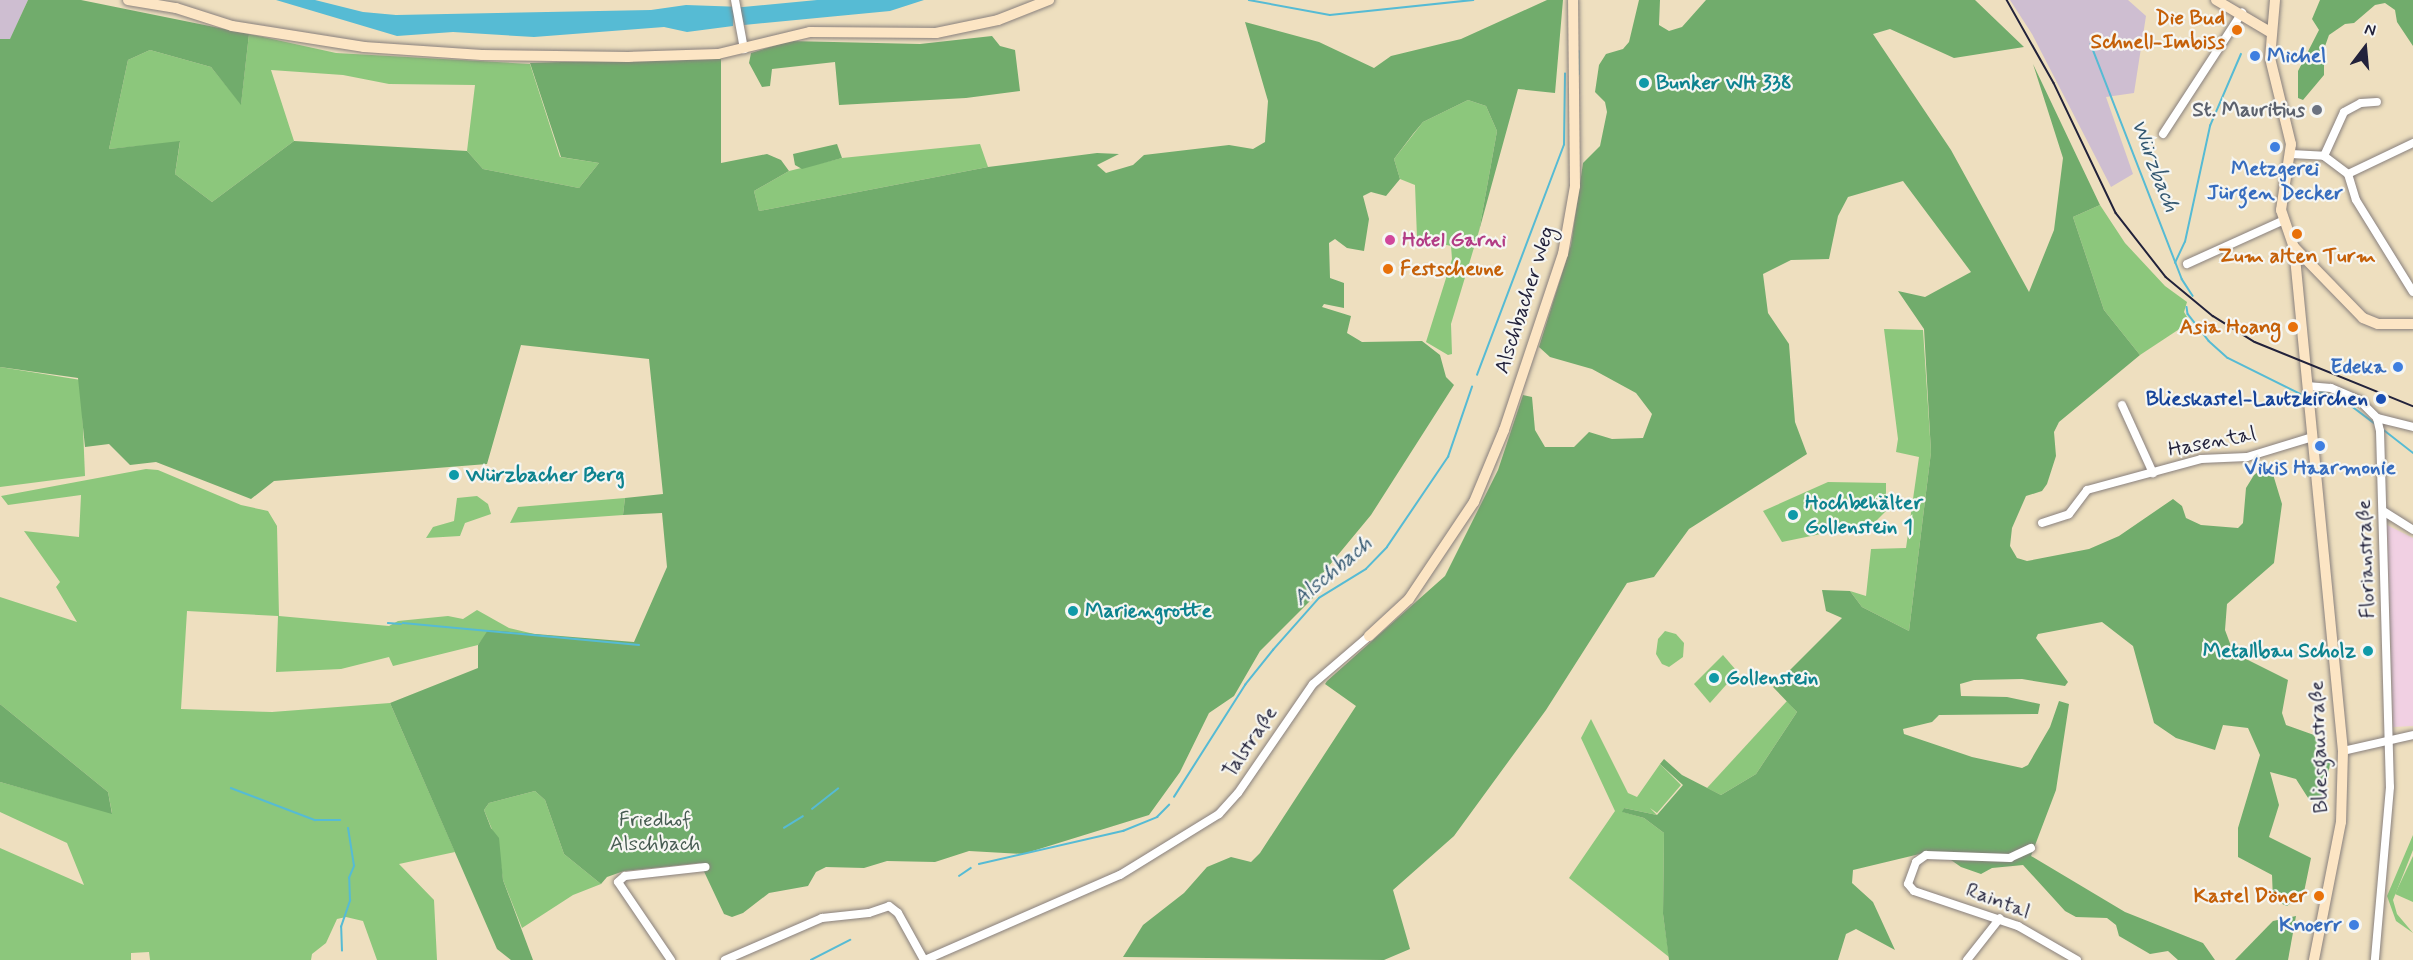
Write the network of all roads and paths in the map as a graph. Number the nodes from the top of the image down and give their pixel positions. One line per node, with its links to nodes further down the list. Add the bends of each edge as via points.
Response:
1 (128, 0): 7 (main road)
2 (1049, 0): 11 (main road, via 998,20 936,33 810,32)
3 (1573, 0): 29 (main road, Alschbacher Weg, via 1573,209 1563,254)
4 (2216, 0): 8 (main road)
5 (2275, 0): 9 (main road)
6 (735, 1): 11 (street)
7 (156, 2): 11 (main road, via 232,26 327,43 414,52 651,57 698,56)
8 (2242, 14): 9 (main road); 10 (main road); 13 (street)
9 (2272, 18): 10 (main road)
10 (2270, 32): 15 (main road, via 2271,67 2290,133)
11 (744, 49)
12 (2377, 102): 16 (street, via 2361,103 2344,112)
13 (2163, 134)
14 (2413, 143): 17 (street)
15 (2291, 154): 16 (street); 18 (main road, via 2281,200)
16 (2324, 156): 17 (street)
17 (2348, 174): 23 (street, via 2356,200)
18 (2282, 221): 19 (main road); 20 (street)
19 (2294, 247): 21 (main road); 22 (main road, Bliesgaustraße)
20 (2187, 264)
21 (2315, 268): 22 (main road, via 2305,268); 24 (main road, via 2363,318 2378,324)
22 (2297, 276): 25 (main road, Bliesgaustraße)
23 (2413, 292)
24 (2413, 324)
25 (2307, 386): 27 (street, via 2351,395); 30 (main road, Bliesgaustraße)
26 (2122, 405): 31 (street, Hasental)
27 (2379, 424): 28 (street); 32 (street, Florianstraße)
28 (2413, 427)
29 (1504, 430): 35 (main road, Talstraße, via 1484,482 1448,545 1409,598)
30 (2313, 437): 31 (street, Hasental, via 2247,457 2201,459); 38 (main road, Bliesgaustraße)
31 (2153, 473): 33 (street, Hasental, via 2087,490 2069,514)
32 (2383, 511): 34 (street); 37 (street, Florianstraße)
33 (2042, 523)
34 (2413, 530)
35 (1369, 636): 42 (street, Talstraße, via 1313,684 1238,794 1219,814 1120,875)
36 (2413, 735): 37 (street)
37 (2389, 743): 38 (street); 48 (street, Florianstraße, via 2388,817)
38 (2343, 751): 47 (main road, Bliesgaustraße, via 2341,822)
39 (2031, 848): 41 (street, Raintal, via 2010,858 1926,855 1916,862 1908,881 1914,891)
40 (705, 867): 43 (street, via 625,876 618,882)
41 (2000, 918): 45 (street); 46 (street, Raintal)
42 (928, 959): 44 (street, via 898,913 889,906 868,913 822,918)
43 (672, 960)
44 (725, 960)
45 (1967, 960)
46 (2077, 960)
47 (2314, 960)
48 (2375, 960)

